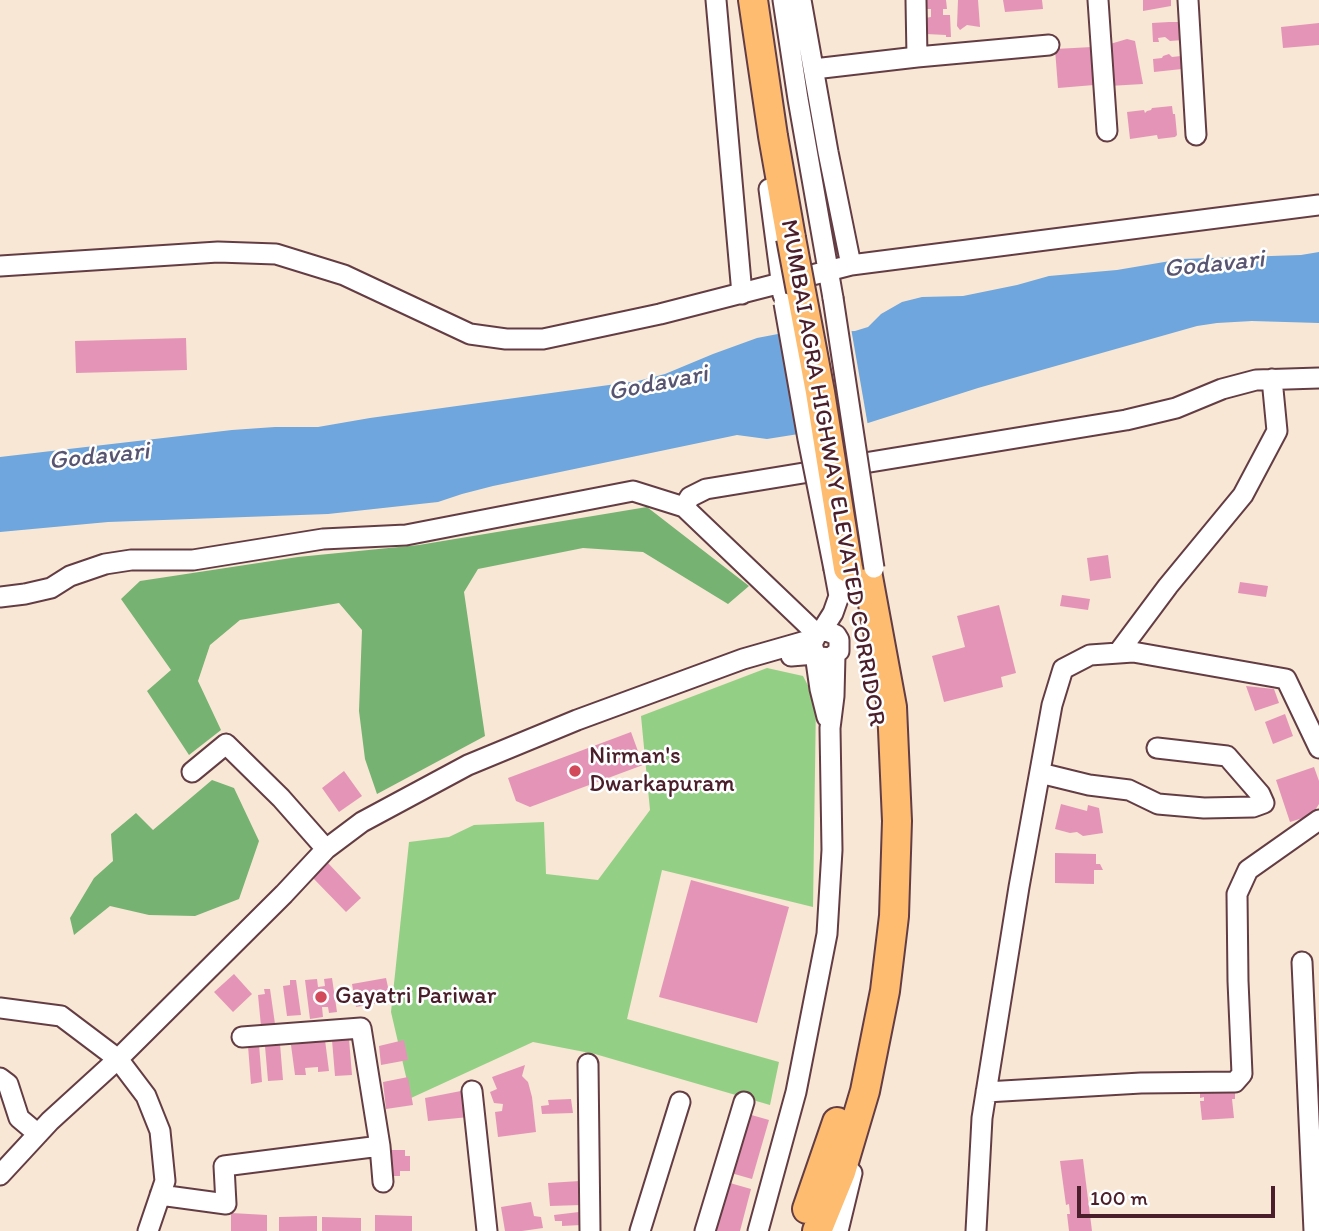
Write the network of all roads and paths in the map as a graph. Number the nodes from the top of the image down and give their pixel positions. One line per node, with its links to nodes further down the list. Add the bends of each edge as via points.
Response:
1 (716, 0): 20 (street)
2 (739, 0): 19 (street)
3 (754, 0): 58 (highway, MUMBAI AGRA HIGHWAY ELEVATED CORRIDOR, bridge, via 773,136 876,716 880,826 878,924 864,1024 835,1130)
4 (772, 0): 59 (highway, MUMBAI AGRA HIGHWAY ELEVATED CORRIDOR, via 804,211 892,707 897,821 894,916 882,1004 861,1105)
5 (783, 0): 18 (street)
6 (801, 0): 12 (street)
7 (916, 0): 11 (street)
8 (1098, 0): 13 (street)
9 (1188, 0): 14 (street)
10 (1049, 45): 11 (street)
11 (918, 57): 12 (street)
12 (814, 69): 16 (street)
13 (1107, 131)
14 (1196, 135)
15 (1319, 205): 16 (street)
16 (851, 265): 18 (street)
17 (0, 266): 20 (street, via 218,252 276,254 344,275 470,334 506,339 543,339)
18 (828, 273): 19 (street); 60 (street, bridge, via 874,568 900,670 905,792 903,900 894,988 866,1128)
19 (783, 293): 20 (street); 25 (street, bridge, via 839,596)
20 (742, 294)
21 (1319, 378): 22 (street)
22 (1272, 379): 23 (street, via 1222,389 1176,408 1126,420 706,489 690,497); 27 (street, via 1277,431 1243,495)
23 (684, 507): 24 (street, via 634,491 406,535 323,539 193,560 105,564 51,588); 25 (street)
24 (0, 597)
25 (817, 640): 26 (street); 28 (street); 29 (street); 30 (street, via 825,659 835,655)
26 (766, 652): 28 (street); 36 (street, via 468,765 362,822)
27 (1118, 653): 32 (street, via 1286,679); 34 (street, via 1090,655 1063,669)
28 (791, 656): 29 (street)
29 (820, 689): 30 (street)
30 (831, 728): 57 (street, via 827,934 796,1092)
31 (1157, 748): 34 (street, via 1227,756 1264,803 1204,808 1158,804 1129,790)
32 (1319, 748)
33 (192, 772): 36 (street, via 226,744)
34 (1040, 773): 44 (street)
35 (1319, 820): 44 (street, via 1248,870 1237,894 1242,1074 1235,1082)
36 (326, 849): 40 (street)
37 (1302, 961): 62 (street)
38 (0, 1008): 40 (street, via 61,1016)
39 (242, 1037): 48 (street, via 361,1028)
40 (118, 1059): 47 (street); 51 (street, via 146,1096 160,1131 165,1181)
41 (588, 1064): 54 (street)
42 (0, 1078): 47 (street, via 8,1084 19,1118)
43 (472, 1090): 53 (street)
44 (986, 1092): 61 (street)
45 (680, 1102): 55 (street)
46 (744, 1102): 56 (street)
47 (37, 1134): 49 (street)
48 (380, 1146): 50 (street); 51 (street, via 224,1166 226,1204)
49 (0, 1175)
50 (383, 1182)
51 (160, 1195): 52 (street)
52 (148, 1231)
53 (487, 1231)
54 (590, 1231)
55 (640, 1231)
56 (705, 1231)
57 (758, 1231)
58 (798, 1231)
59 (817, 1231)
60 (838, 1231)
61 (976, 1231)
62 (1314, 1231)

